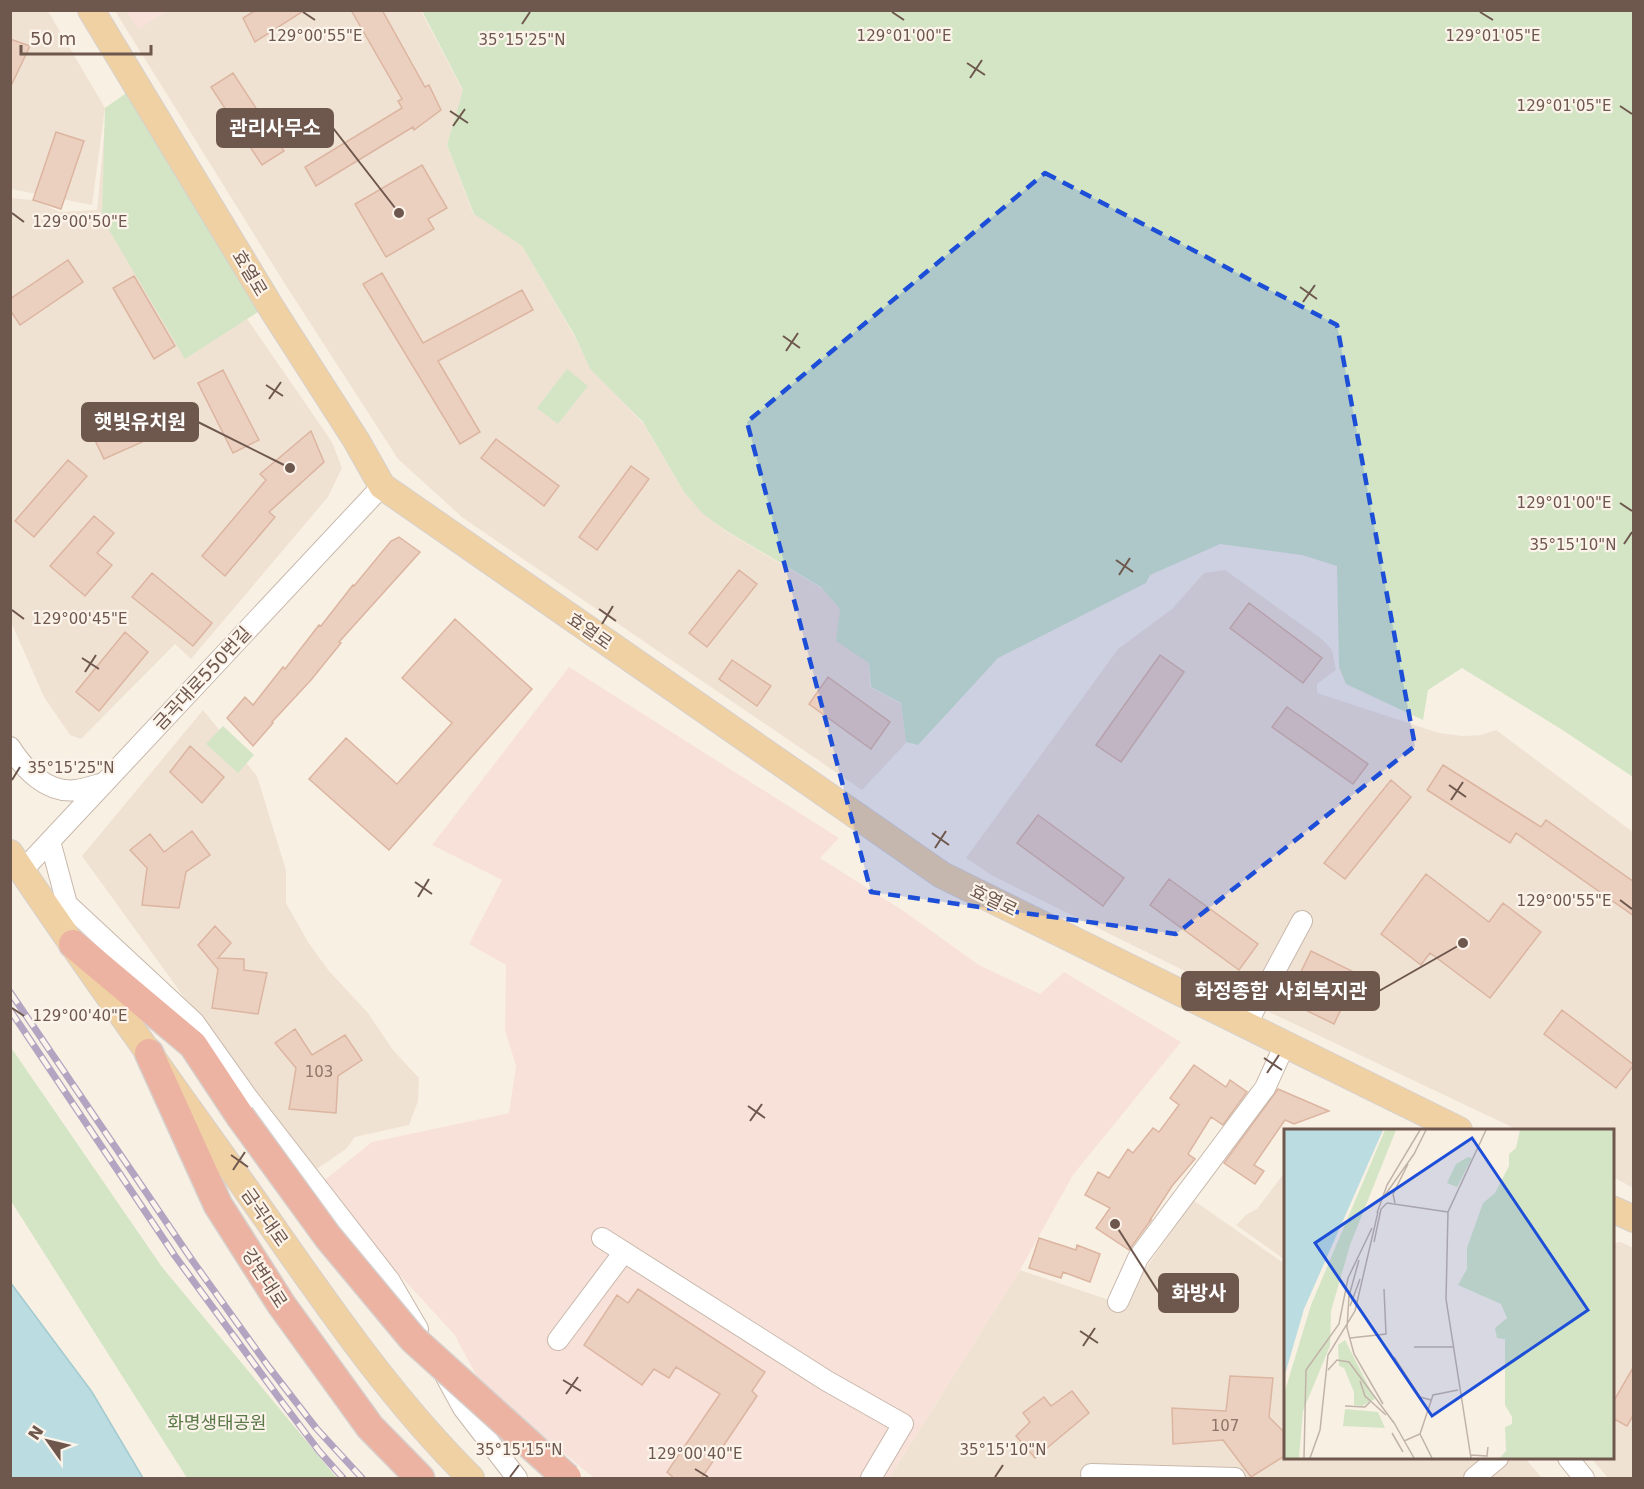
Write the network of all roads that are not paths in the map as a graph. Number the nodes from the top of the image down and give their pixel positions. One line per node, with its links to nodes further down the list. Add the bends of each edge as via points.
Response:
1 (91, 10): 2 (main road, 효열로)
2 (382, 486): 4 (street, 금곡대로550번길); 10 (main road, 효열로, via 942,875)
3 (10, 747): 4 (street, via 35,777 48,784 73,791)
4 (104, 783): 5 (street, 금곡대로550번길)
5 (50, 841): 6 (street, 금곡대로550번길); 7 (street)
6 (22, 870): 7 (street); 9 (main road, 금곡대로)
7 (67, 904): 25 (street, via 194,1022 390,1281 463,1408)
8 (1302, 921): 10 (street)
9 (73, 944): 12 (main road, 금곡대로); 26 (highway, bridge, via 193,1045 328,1237 413,1339)
10 (1246, 1025): 11 (main road, 효열로)
11 (1285, 1044): 13 (main road, 효열로); 18 (street, via 1265,1088 1138,1258)
12 (149, 1053): 23 (highway, 강변대로, via 218,1206 281,1304 370,1427); 24 (main road, 금곡대로, via 386,1382 433,1441)
13 (1455, 1129)
14 (1614, 1210): 15 (main road)
15 (1634, 1219)
16 (602, 1238): 17 (street)
17 (624, 1252): 19 (street); 27 (street, via 826,1381 903,1424)
18 (1118, 1302)
19 (558, 1340)
20 (1497, 1459): 29 (street)
21 (1569, 1459): 30 (street)
22 (1091, 1474): 28 (street)
23 (420, 1479)
24 (471, 1479)
25 (517, 1479)
26 (567, 1479)
27 (871, 1479)
28 (1235, 1479)
29 (1474, 1479)
30 (1584, 1479)

